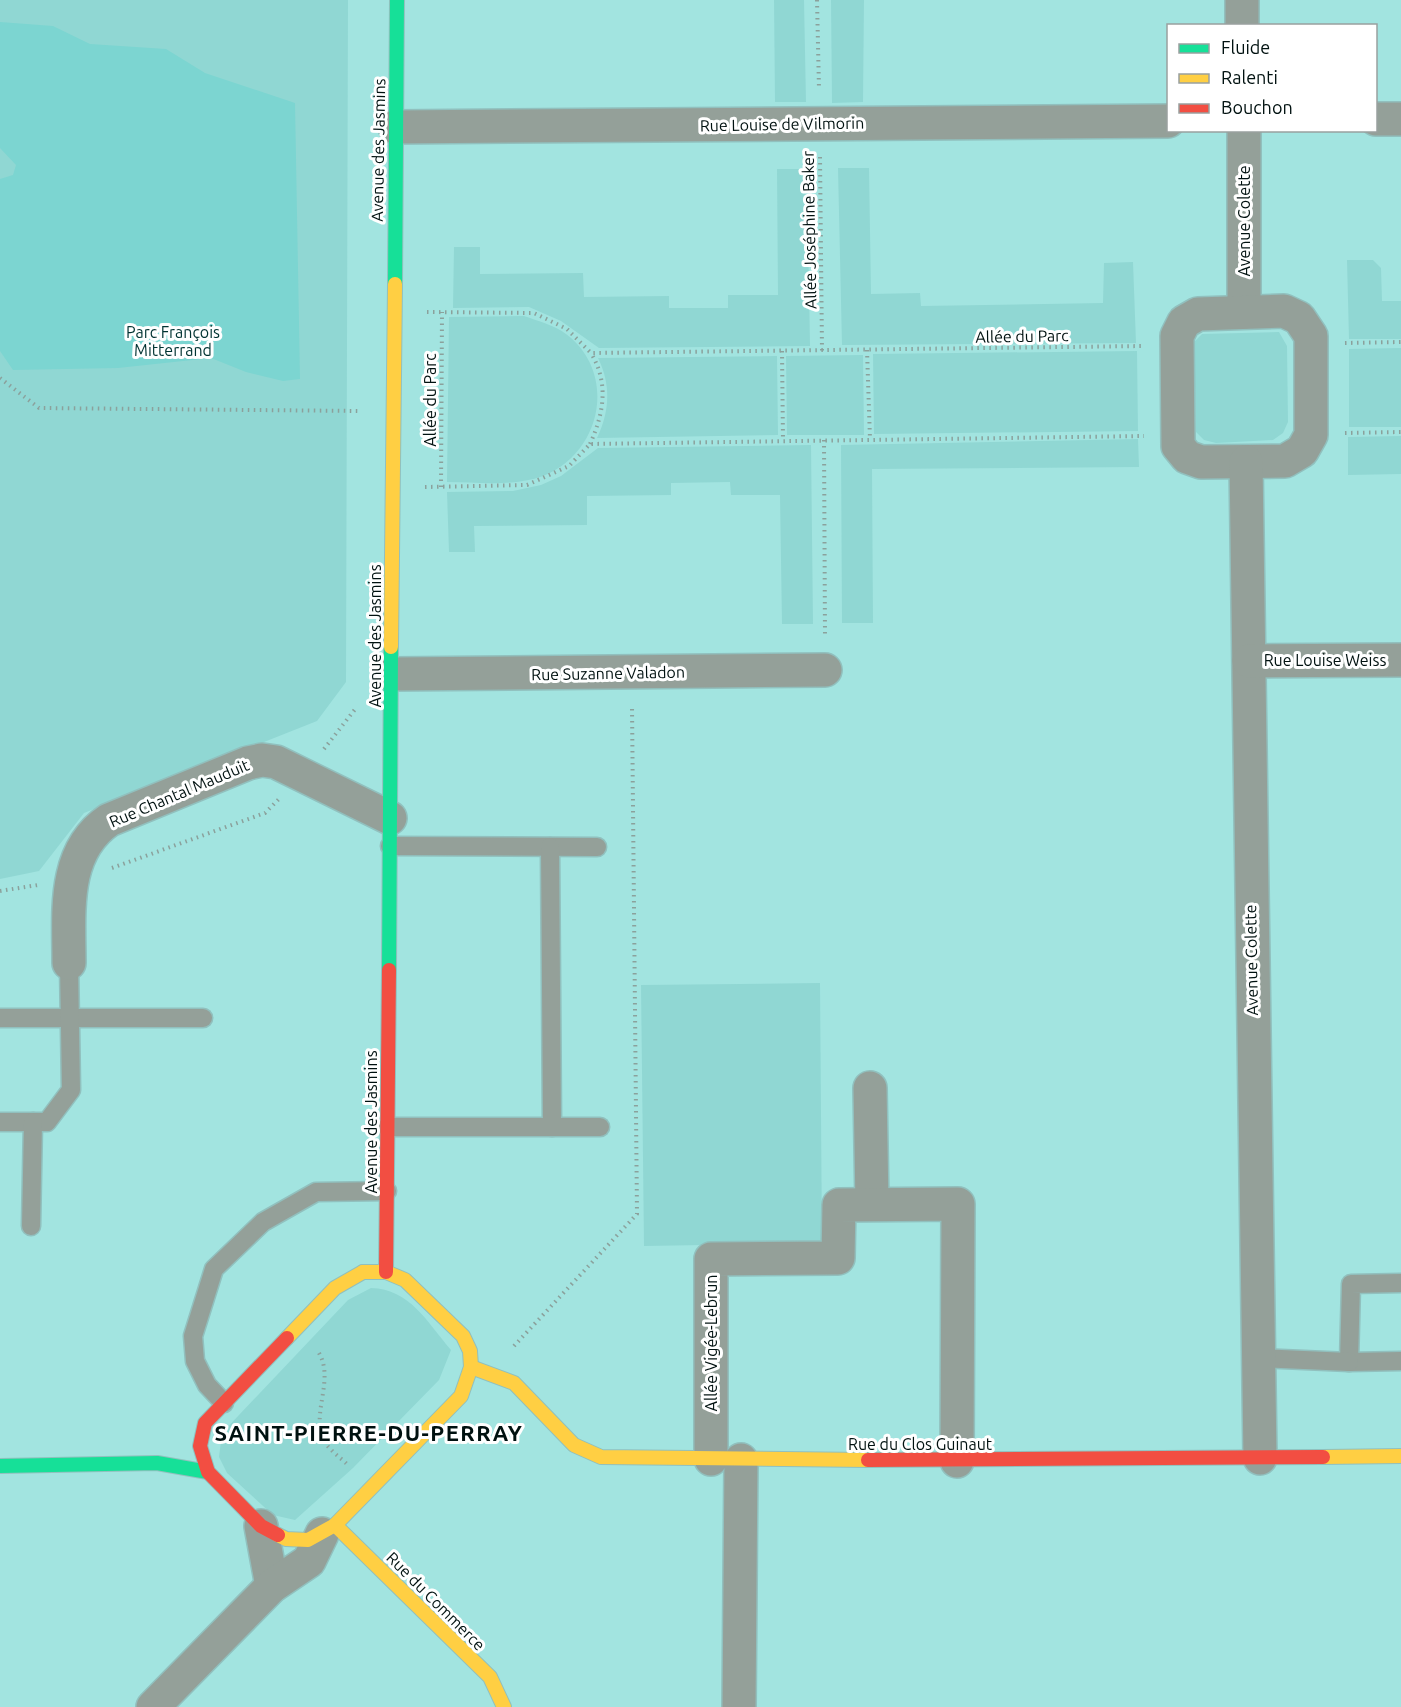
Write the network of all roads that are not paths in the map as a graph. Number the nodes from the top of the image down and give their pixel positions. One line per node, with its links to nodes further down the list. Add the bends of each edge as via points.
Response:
1 (397, 0): 7 (street, Avenue des Jasmins)
2 (1242, 0): 3 (street)
3 (1242, 24)
4 (1401, 119): 5 (street)
5 (1377, 120)
6 (1167, 121): 7 (street, Rue Louise de Vilmorin)
7 (394, 128): 14 (street, Avenue des Jasmins)
8 (1244, 132): 9 (street, Avenue Colette)
9 (1244, 312): 10 (street, via 1284,311 1299,318 1311,336 1311,434 1302,451 1286,461); 10 (street, via 1198,314 1184,322 1178,336 1178,446 1187,457 1200,462)
10 (1246, 462): 12 (street, Avenue Colette)
11 (1401, 660): 12 (street, Rue Louise Weiss)
12 (1248, 661): 33 (street, Avenue Colette)
13 (825, 670): 14 (street, Rue Suzanne Valadon)
14 (391, 674): 15 (street, Avenue des Jasmins)
15 (390, 832): 16 (lane); 18 (street, Rue Chantal Mauduit, via 289,767 262,760 248,763 109,820 94,830 78,852 72,879); 25 (street, Avenue des Jasmins)
16 (550, 847): 17 (lane); 26 (lane)
17 (597, 847)
18 (69, 963): 20 (lane)
19 (0, 1018): 20 (lane)
20 (70, 1018): 21 (lane); 24 (lane, via 71,1090 47,1122)
21 (203, 1018)
22 (870, 1088): 29 (street)
23 (0, 1122): 24 (lane)
24 (33, 1122): 30 (lane)
25 (387, 1127): 26 (lane); 28 (street, Avenue des Jasmins)
26 (552, 1127): 27 (lane)
27 (600, 1127)
28 (387, 1191): 31 (street, Avenue des Jasmins); 37 (lane, via 316,1192 263,1222 214,1269 193,1336 195,1361 207,1385)
29 (872, 1204): 43 (street, Allée Vigée-Lebrun, via 839,1205 838,1258 711,1259); 44 (street, Allée Vigée-Lebrun, via 958,1204)
30 (31, 1226)
31 (386, 1272): 36 (street, via 405,1280 463,1336 470,1350); 37 (street, via 363,1272 335,1288)
32 (1401, 1283): 35 (lane, via 1351,1284)
33 (1257, 1358): 35 (lane); 42 (street, Avenue Colette)
34 (1401, 1361): 35 (lane)
35 (1349, 1362)
36 (471, 1367): 43 (street, Rue du Clos Guinaut, via 514,1383 574,1446 602,1457); 49 (street, via 460,1396)
37 (224, 1403): 38 (street)
38 (205, 1423): 39 (street); 47 (street, via 200,1446)
39 (190, 1434)
40 (169, 1451): 45 (street)
41 (1401, 1456): 42 (street, Rue du Clos Guinaut)
42 (1260, 1458): 44 (street, Rue du Clos Guinaut)
43 (726, 1460): 44 (street, Rue du Clos Guinaut); 53 (street)
44 (957, 1461)
45 (157, 1463): 46 (street); 47 (street)
46 (0, 1466)
47 (208, 1472): 48 (street)
48 (261, 1526): 49 (street, via 286,1539 308,1540); 50 (street)
49 (328, 1530): 50 (street, via 309,1562); 52 (street, Rue du Commerce, via 490,1677)
50 (272, 1586): 51 (street)
51 (153, 1707)
52 (504, 1707)
53 (739, 1707)

